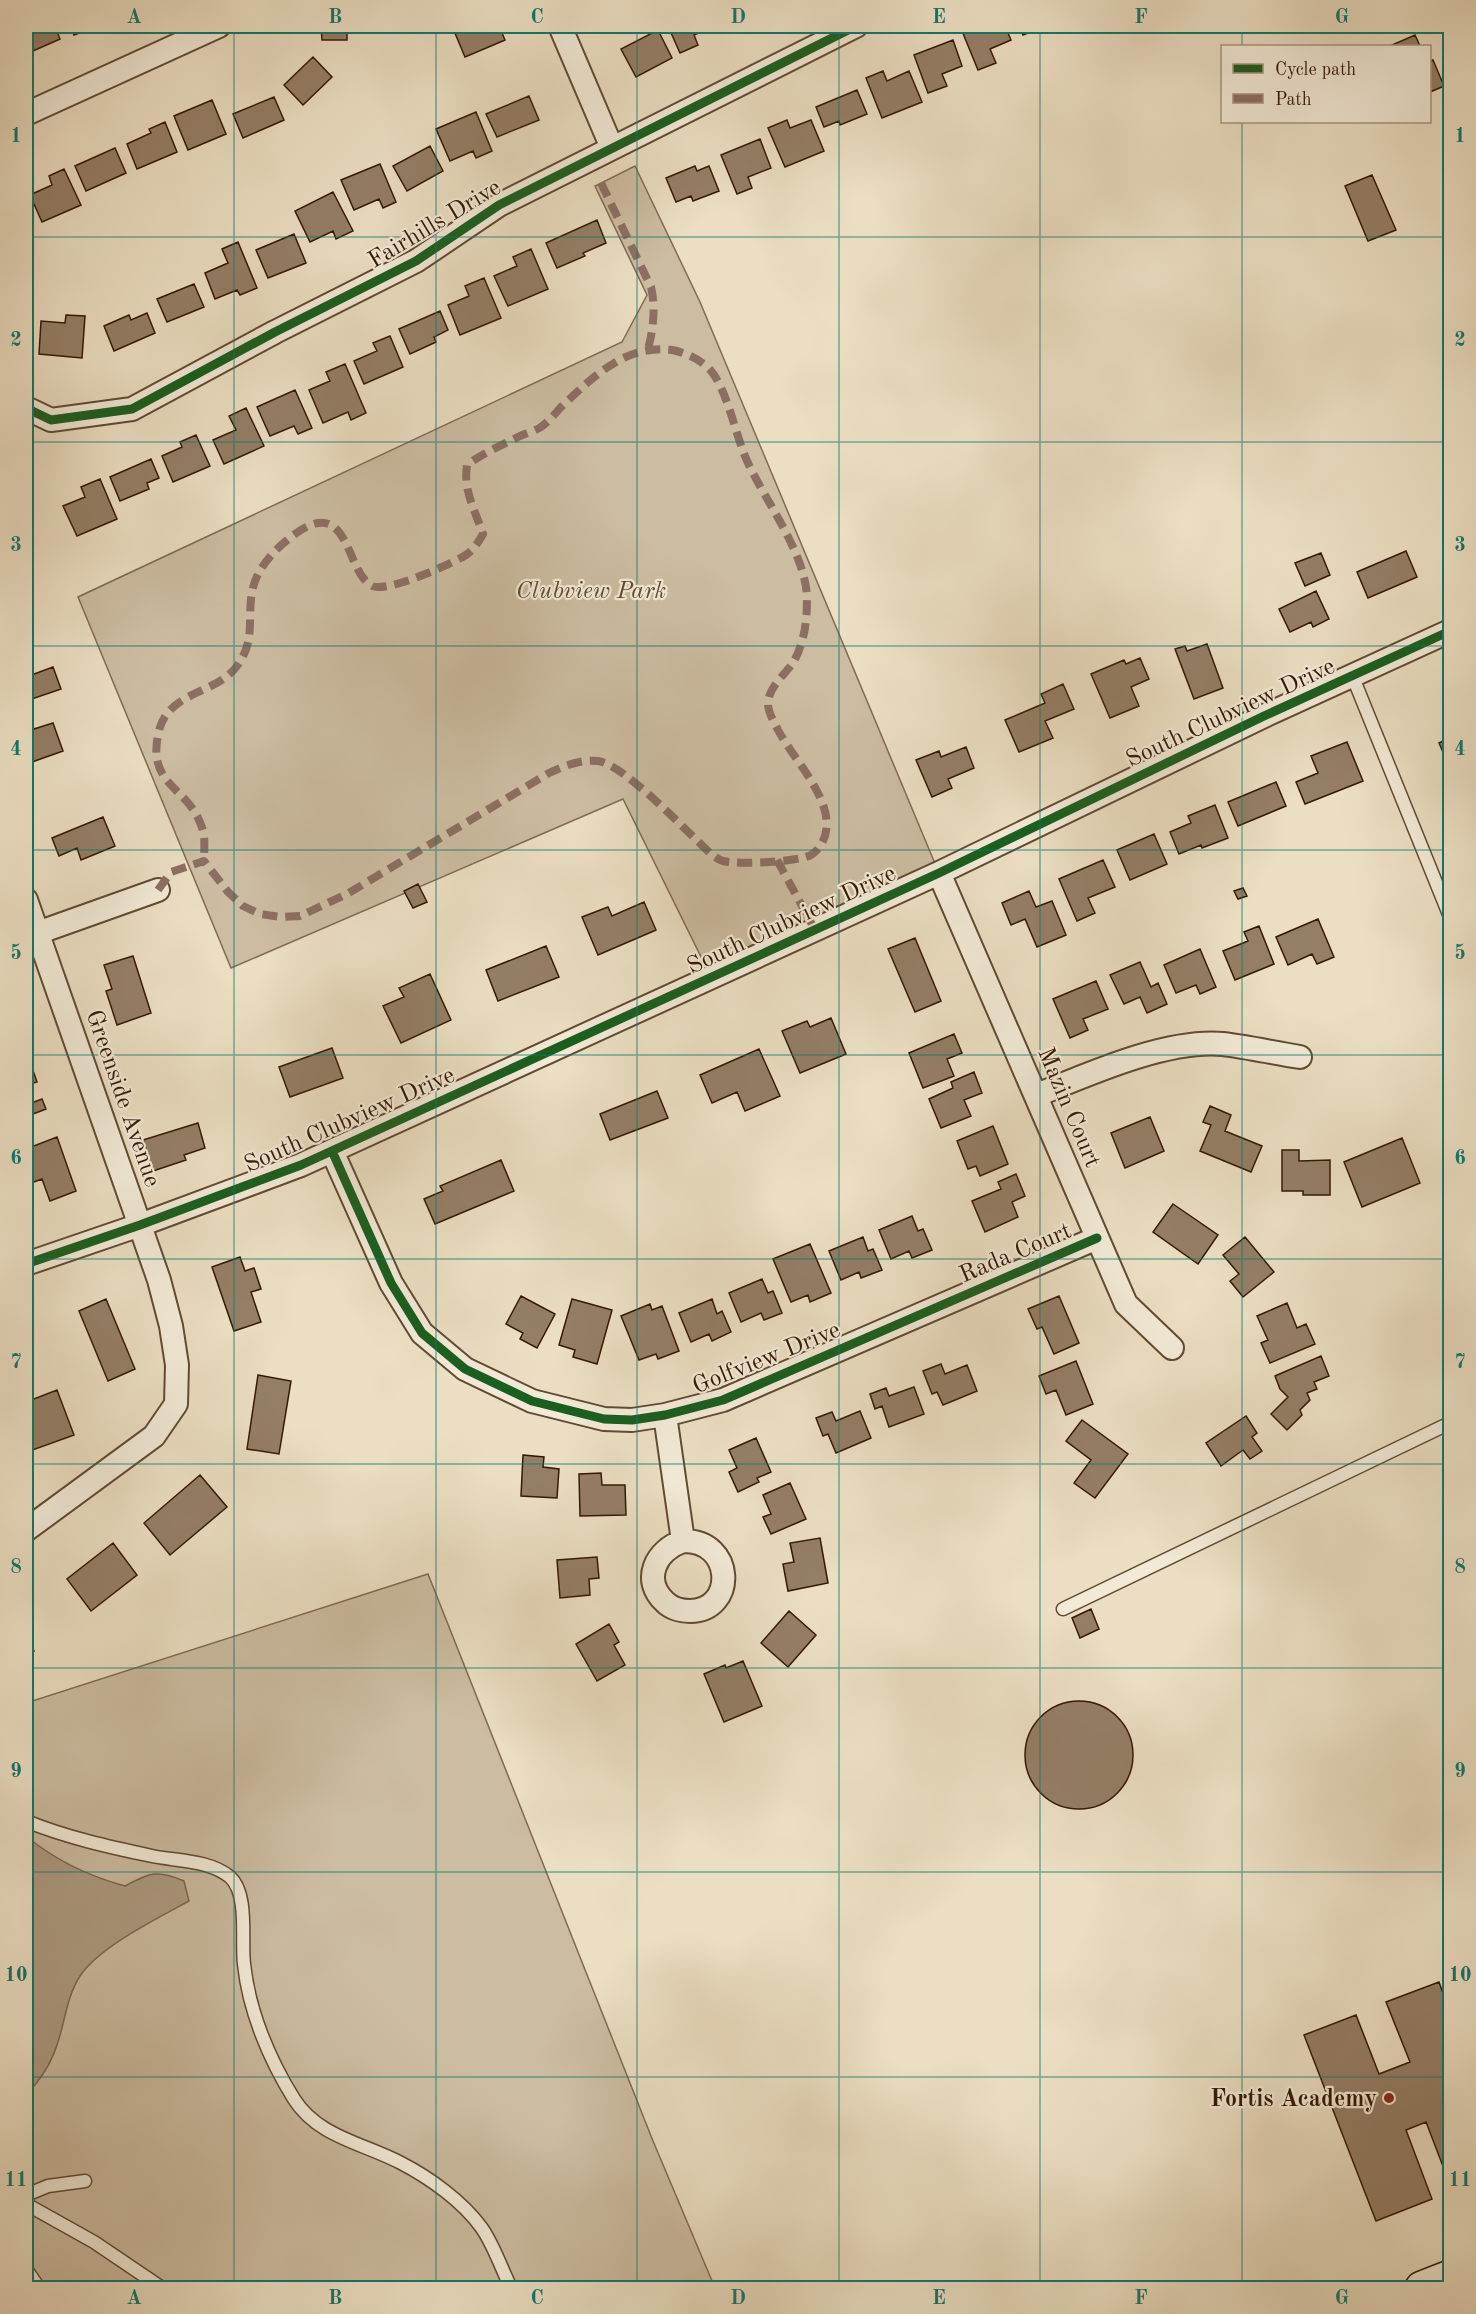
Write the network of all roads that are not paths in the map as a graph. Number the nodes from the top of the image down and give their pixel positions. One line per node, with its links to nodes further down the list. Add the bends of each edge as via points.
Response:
1 (219, 26): 4 (street)
2 (560, 26): 5 (street)
3 (856, 26): 5 (street, Fairhills Drive)
4 (26, 114)
5 (612, 148): 6 (street, Fairhills Drive, via 499,205 416,261 132,408 51,420)
6 (26, 408)
7 (1450, 631): 8 (street, South Clubview Drive)
8 (1352, 675): 9 (street, South Clubview Drive); 12 (lane)
9 (939, 873): 15 (street, Mazin Court); 16 (street, South Clubview Drive)
10 (158, 890): 13 (street)
11 (26, 900): 13 (street, Greenside Avenue)
12 (1450, 917)
13 (32, 935): 17 (street, Greenside Avenue)
14 (1300, 1057): 15 (street, via 1221,1044 1179,1047 1111,1065)
15 (1037, 1095): 18 (street, Mazin Court)
16 (332, 1151): 17 (street, South Clubview Drive); 22 (street, Golfview Drive, via 391,1283 422,1333 465,1369 532,1401 604,1419)
17 (140, 1225): 19 (street, South Clubview Drive); 24 (street, Greenside Avenue, via 171,1326 177,1365 176,1404 154,1436)
18 (1097, 1238): 20 (street, Rada Court); 21 (street, Mazin Court, via 1126,1304)
19 (26, 1264)
20 (948, 1302): 22 (street, Golfview Drive, via 723,1401)
21 (1172, 1348)
22 (665, 1415): 25 (street)
23 (1450, 1423): 26 (lane)
24 (26, 1530)
25 (683, 1541)
26 (1063, 1609)
27 (26, 1821): 35 (lane, via 52,1832 210,1867 230,1877 238,1890 243,1914 244,1963 254,2016 295,2101 328,2132 403,2164 450,2196 483,2229)
28 (85, 2181): 29 (lane, via 48,2186)
29 (26, 2195)
30 (26, 2204): 34 (lane, via 94,2242)
31 (26, 2270): 33 (lane)
32 (1450, 2277): 36 (main road)
33 (39, 2289)
34 (162, 2289)
35 (511, 2289)
36 (1422, 2289)

